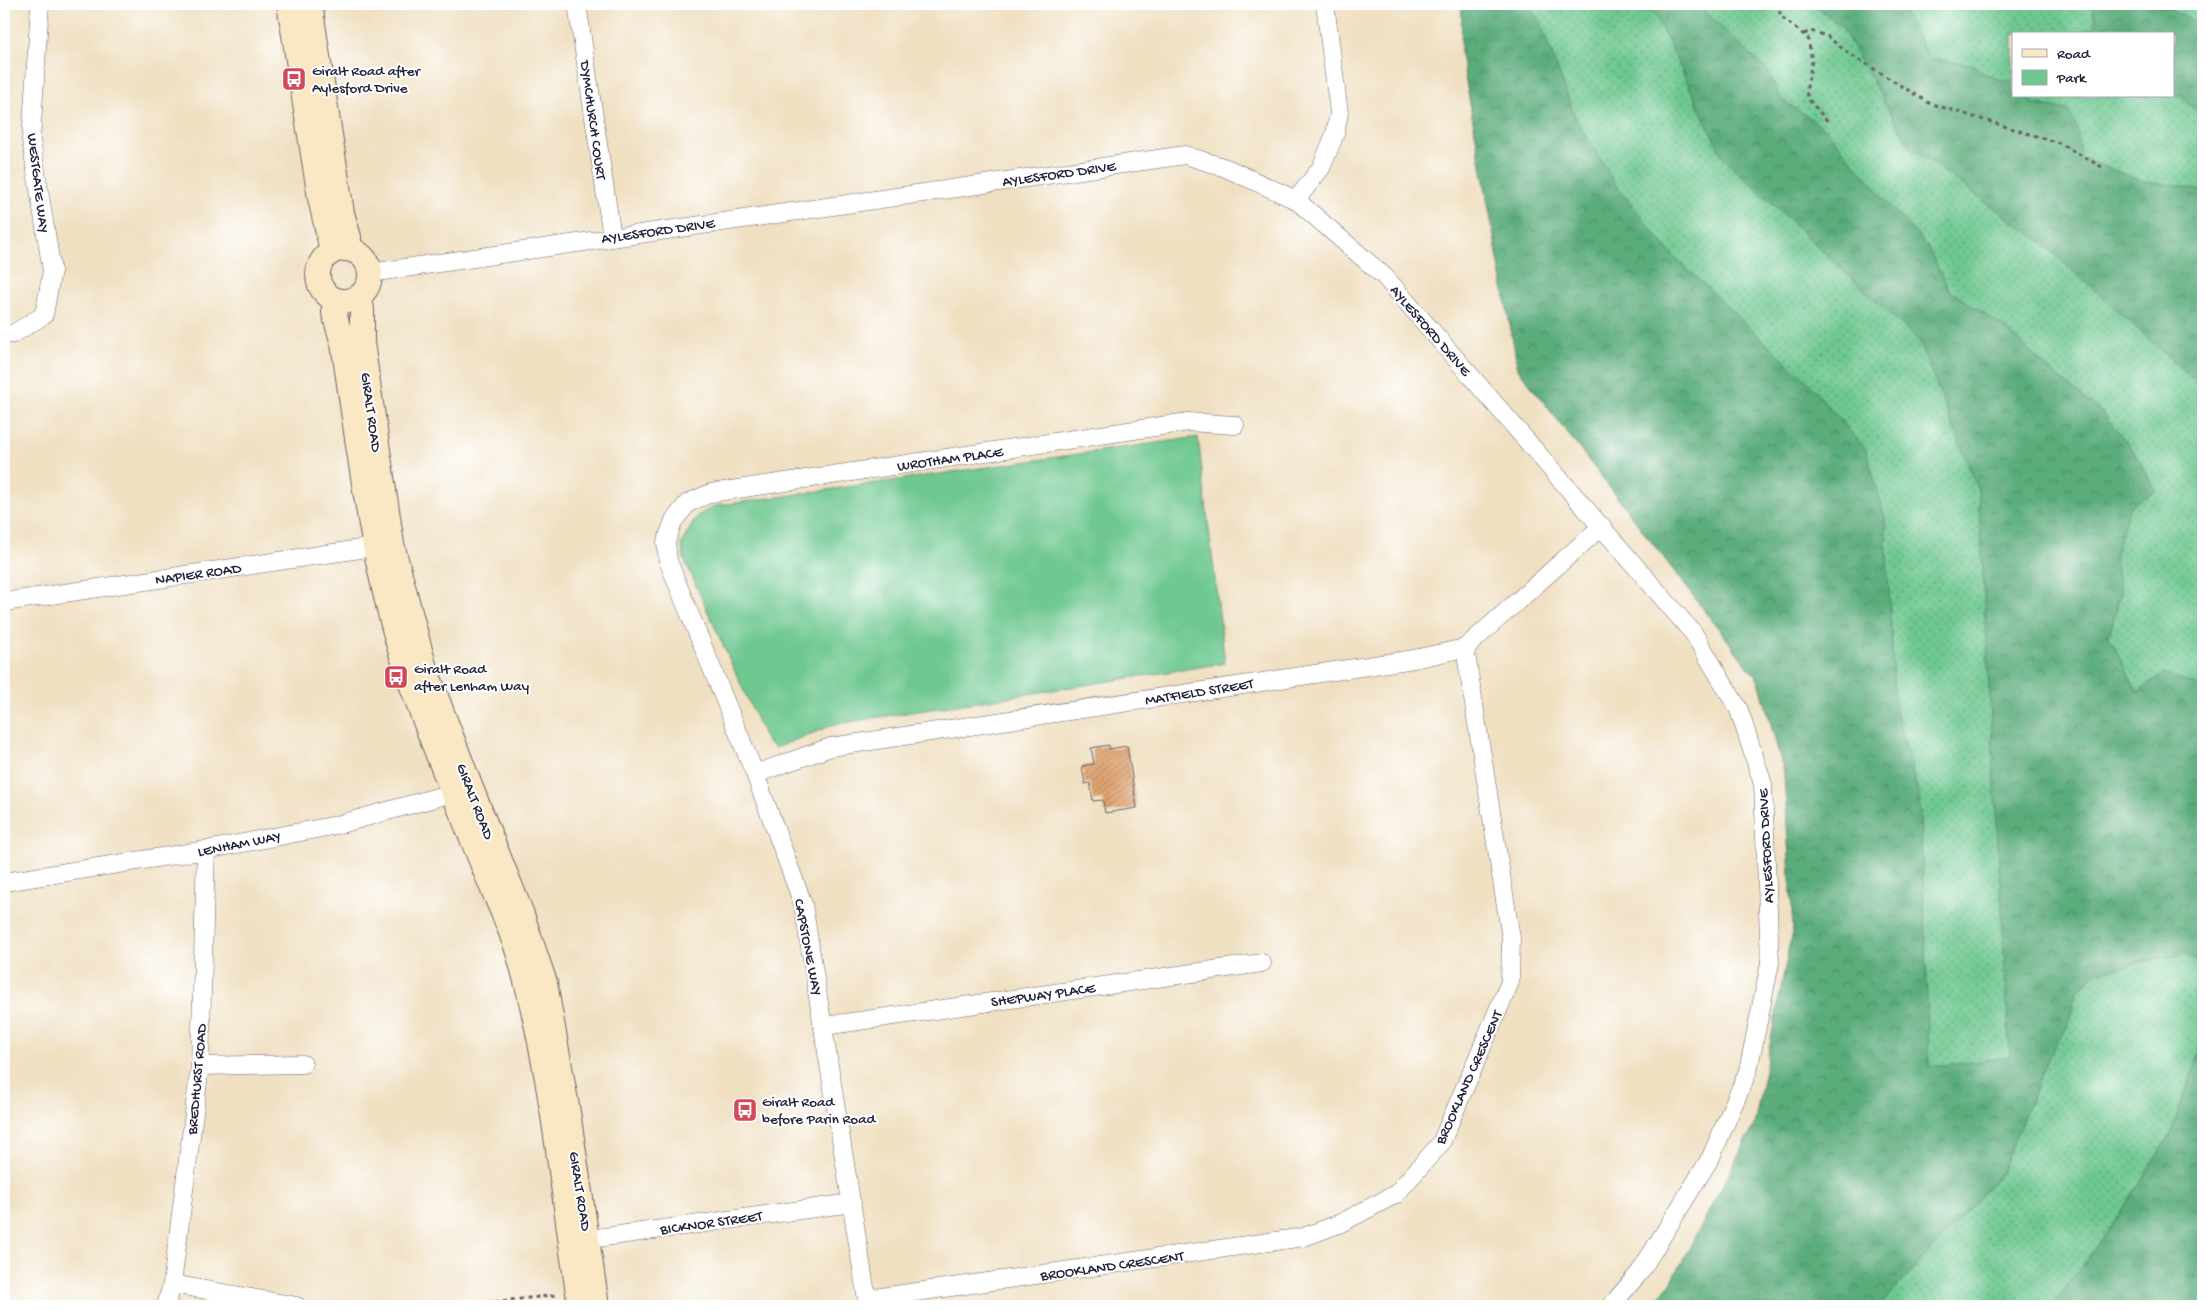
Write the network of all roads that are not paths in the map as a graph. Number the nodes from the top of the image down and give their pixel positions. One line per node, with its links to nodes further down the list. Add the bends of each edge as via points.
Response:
1 (40, 4): 12 (street, WESTGATE WAY, via 31,140 52,270 44,315 13,334)
2 (289, 4): 8 (street, via 320,198)
3 (310, 4): 8 (street, via 342,213 349,237)
4 (577, 4): 7 (street, DYMCHURCH COURT)
5 (1325, 4): 6 (street, via 1339,112 1335,134 1321,168)
6 (1296, 200): 7 (street, AYLESFORD DRIVE, via 1226,168 1185,155); 15 (street, AYLESFORD DRIVE, via 1385,277)
7 (612, 237): 9 (street, AYLESFORD DRIVE)
8 (340, 250): 9 (street, via 363,257); 11 (street, via 324,257 319,264 318,278 323,291)
9 (370, 273): 10 (street, via 369,283)
10 (360, 296): 11 (street, via 350,300); 16 (street, GIRALT ROAD)
11 (334, 299): 16 (street, GIRALT ROAD, via 334,313)
12 (4, 335)
13 (1236, 425): 14 (street, WROTHAM PLACE, via 1188,422 711,494 688,503)
14 (674, 520): 19 (street, CAPSTONE WAY, via 666,542 668,561)
15 (1602, 526): 18 (street, MATFIELD STREET); 35 (street, AYLESFORD DRIVE, via 1694,634 1739,710 1763,784 1770,963 1748,1071 1711,1157 1640,1272)
16 (383, 545): 17 (street, NAPIER ROAD); 20 (street, GIRALT ROAD, via 407,672)
17 (4, 602)
18 (1465, 648): 19 (street, MATFIELD STREET, via 1414,659 831,747); 31 (street, BROOKLAND CRESCENT, via 1511,938 1510,982 1441,1142 1396,1194 1341,1223 1304,1237)
19 (755, 774): 24 (street, CAPSTONE WAY, via 803,904)
20 (462, 790): 21 (street, LENHAM WAY, via 337,824); 28 (street, GIRALT ROAD, via 530,995)
21 (206, 850): 22 (street, LENHAM WAY); 26 (street, BREDHURST ROAD)
22 (4, 882)
23 (1262, 963): 24 (street, SHEPWAY PLACE)
24 (824, 1026): 27 (street, CAPSTONE WAY)
25 (303, 1064): 26 (street)
26 (200, 1066): 29 (street, BREDHURST ROAD)
27 (852, 1203): 28 (street, BICKNOR STREET); 31 (street, CAPSTONE WAY)
28 (579, 1241): 30 (street, GIRALT ROAD); 34 (street, GIRALT ROAD)
29 (172, 1284): 32 (street, BREDHURST ROAD); 33 (street)
30 (579, 1300)
31 (868, 1303)
32 (166, 1306)
33 (297, 1306)
34 (597, 1306)
35 (1611, 1306)

